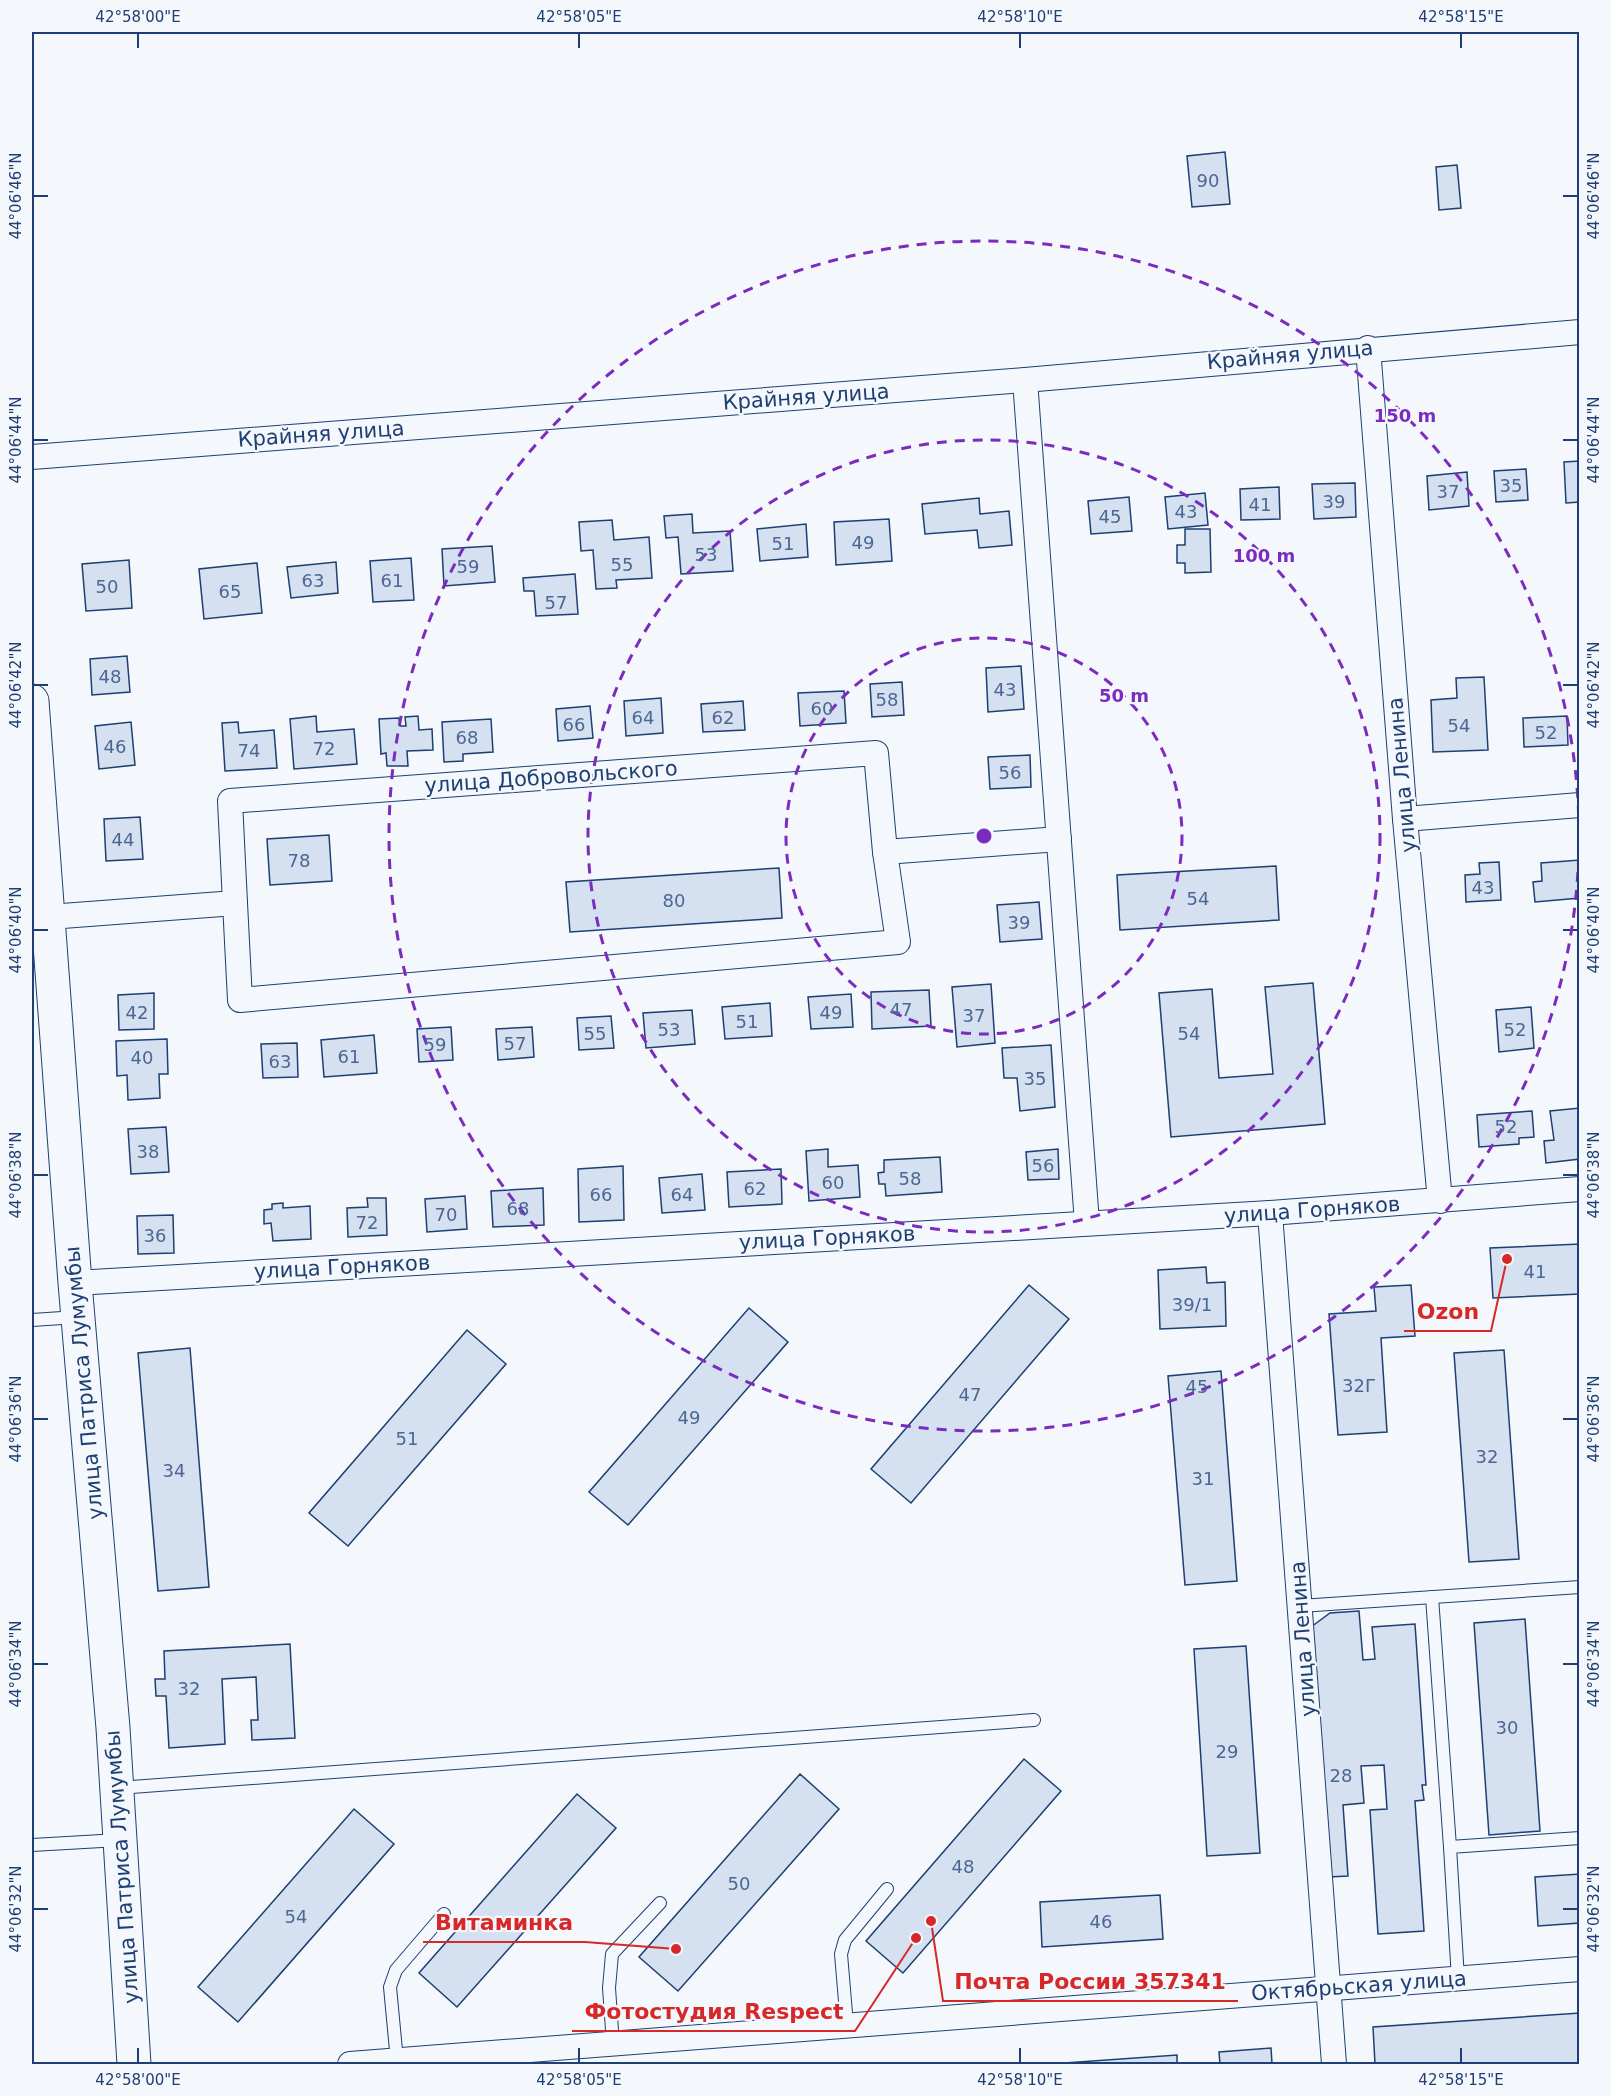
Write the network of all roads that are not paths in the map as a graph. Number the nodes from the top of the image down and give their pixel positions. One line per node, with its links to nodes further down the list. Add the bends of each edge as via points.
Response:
1 (1580, 332): 2 (street, Крайняя улица)
2 (1368, 348): 3 (street, Крайняя улица); 7 (street, улица Ленина)
3 (1025, 380): 4 (street, Крайняя улица); 8 (street)
4 (32, 457)
5 (32, 701): 11 (street, улица Патриса Лумумбы)
6 (1580, 805): 7 (street)
7 (1405, 819): 13 (street, улица Ленина)
8 (1059, 839): 9 (street); 15 (street)
9 (885, 852): 10 (street, улица Добровольского, via 898,942 240,1000); 10 (street, улица Добровольского, via 876,753 230,801)
10 (235, 903): 11 (street)
11 (49, 917): 16 (street, улица Патриса Лумумбы)
12 (1580, 1189): 13 (street, улица Горняков)
13 (1440, 1201): 14 (street, улица Горняков)
14 (1270, 1213): 15 (street, улица Горняков); 21 (street, улица Ленина)
15 (1088, 1223): 16 (street, улица Горняков)
16 (75, 1283): 17 (street, улица Патриса Лумумбы)
17 (78, 1317): 18 (lane); 23 (street, улица Патриса Лумумбы)
18 (32, 1320)
19 (1580, 1587): 20 (lane)
20 (1432, 1597): 21 (lane); 27 (lane)
21 (1300, 1606): 33 (street, улица Ленина)
22 (1034, 1720): 23 (lane)
23 (117, 1788): 25 (street, улица Патриса Лумумбы)
24 (1580, 1838): 27 (lane)
25 (120, 1840): 26 (lane); 38 (street, улица Патриса Лумумбы)
26 (32, 1845)
27 (1450, 1847): 32 (lane)
28 (887, 1889): 34 (lane, via 845,1940 840,1954)
29 (660, 1903): 35 (lane, via 612,1954 609,1988)
30 (444, 1914): 37 (lane, via 396,1970 390,1987)
31 (1580, 1970): 32 (street, Октябрьская улица)
32 (1458, 1979): 33 (street, Октябрьская улица)
33 (1329, 1989): 34 (street, Октябрьская улица); 40 (street, улица Ленина)
34 (848, 2025): 35 (street, Октябрьская улица)
35 (613, 2044): 36 (street, Октябрьская улица)
36 (457, 2060): 37 (street, Октябрьская улица)
37 (397, 2061): 39 (street, Октябрьская улица)
38 (134, 2064)
39 (350, 2064)
40 (1334, 2064)

